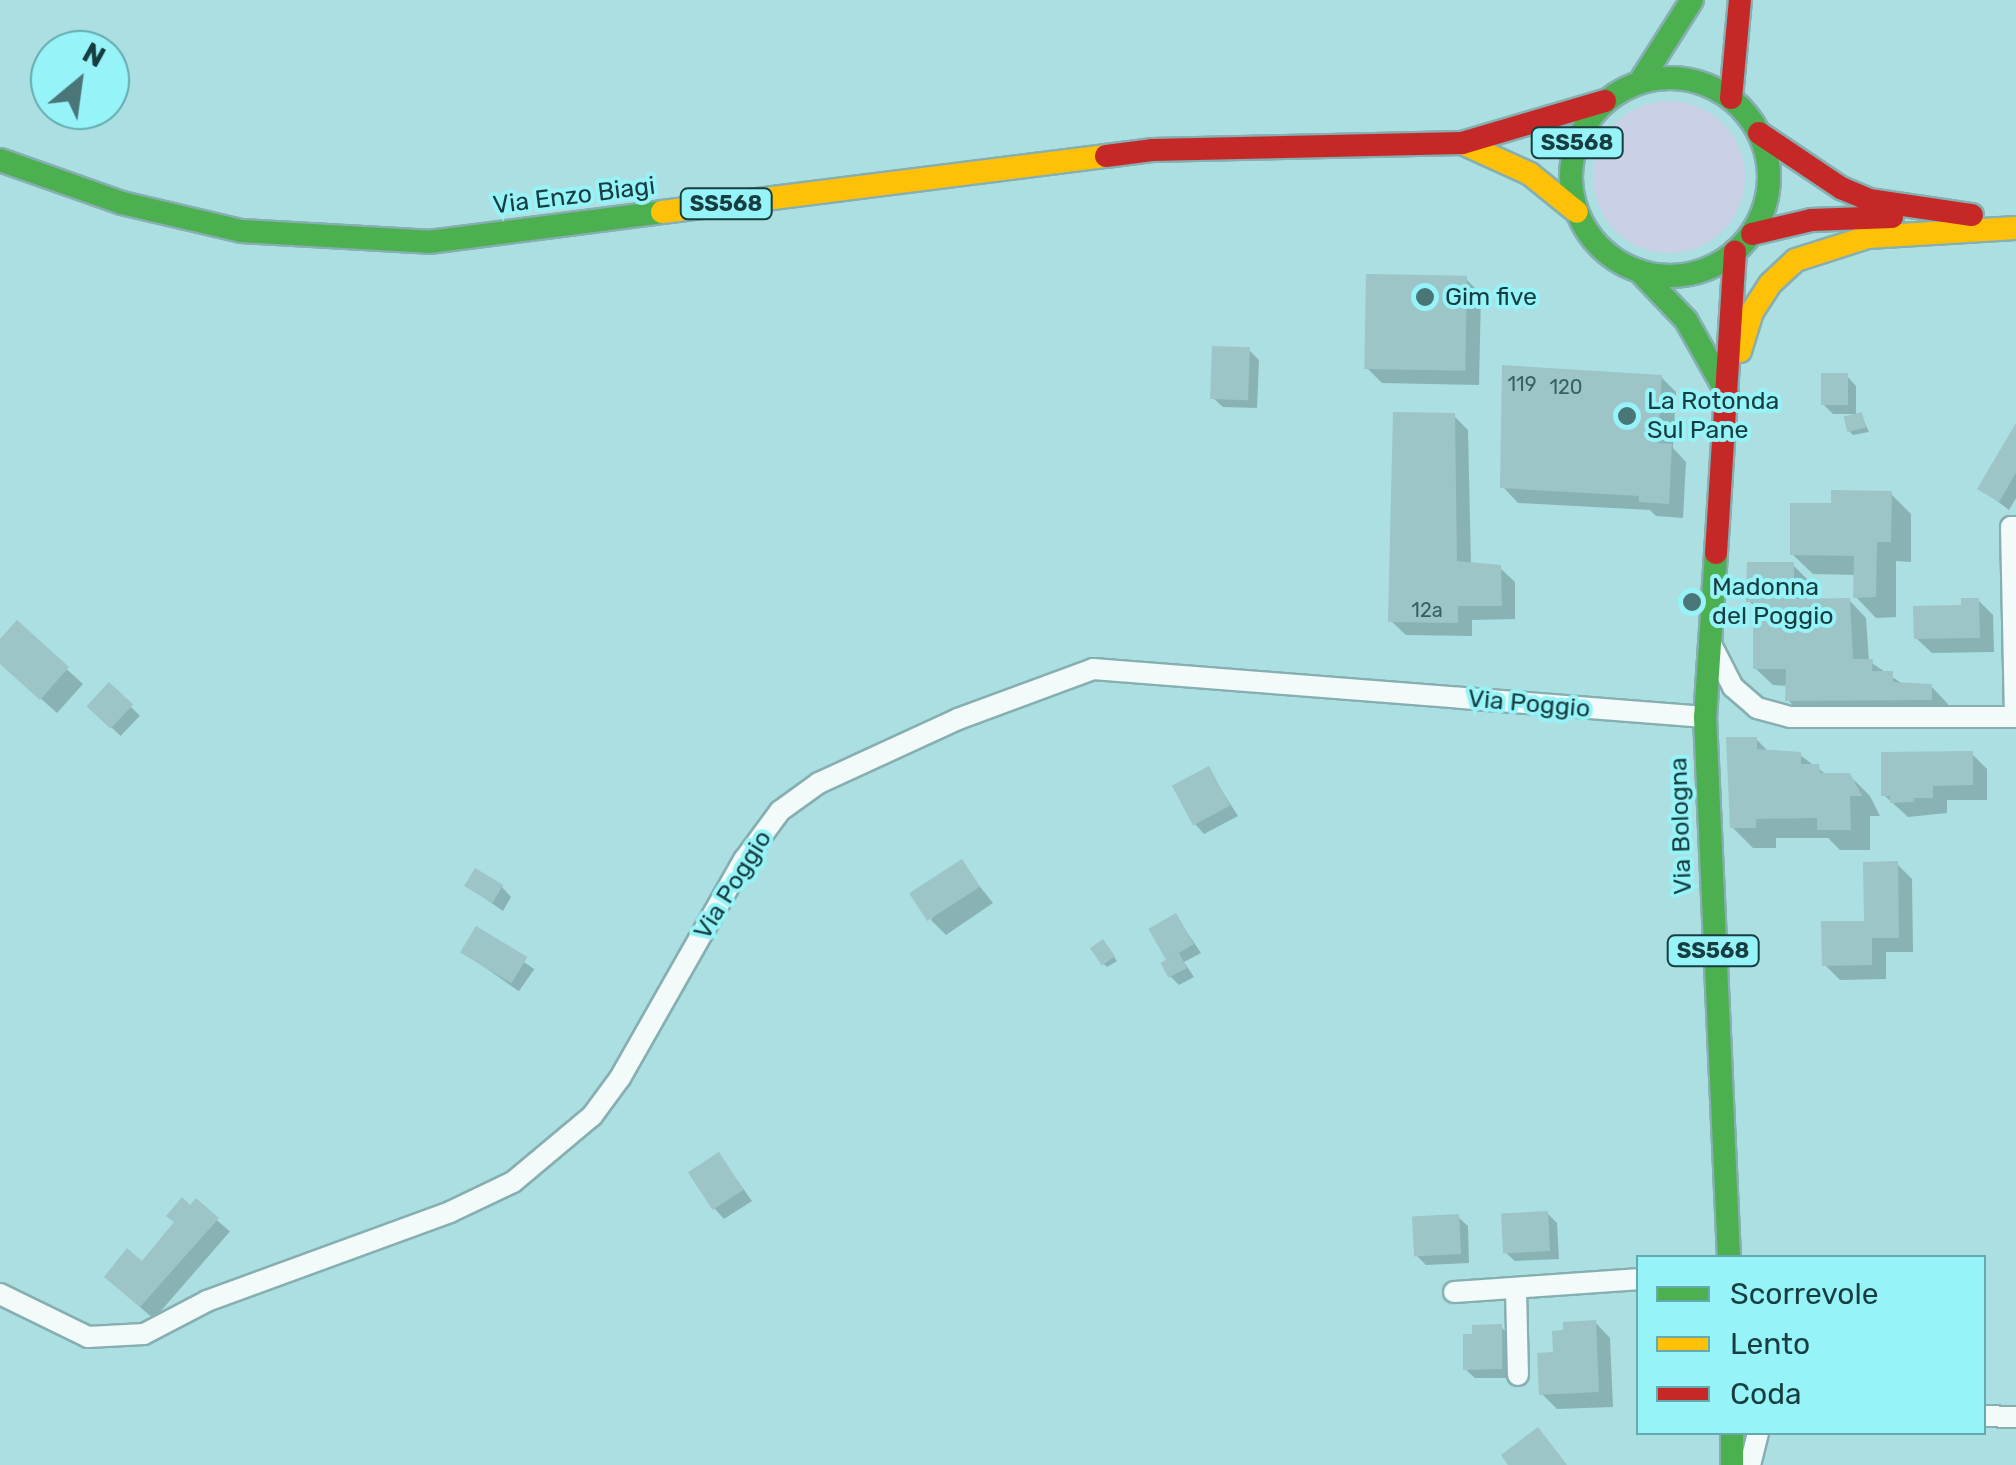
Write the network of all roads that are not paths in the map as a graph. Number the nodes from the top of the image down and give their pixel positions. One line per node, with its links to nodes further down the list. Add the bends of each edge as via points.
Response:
1 (1692, 0): 3 (main road)
2 (1740, 0): 4 (main road)
3 (1640, 82): 4 (main road, SS568, via 1672,77); 5 (main road, SS568)
4 (1731, 98): 6 (main road, SS568)
5 (1605, 101): 7 (main road, Via Enzo Biagi / SS568); 9 (main road, SS568, via 1574,152)
6 (1759, 133): 11 (main road, SS568, via 1769,184); 11 (main road, via 1869,200 2016,220 1855,216)
7 (1462, 143): 8 (main road, Via Enzo Biagi / SS568, via 1152,150 429,242 241,231 122,204); 9 (main road, Via Enzo Biagi / SS568, via 1530,174)
8 (0, 160)
9 (1577, 212): 13 (main road, SS568, via 1601,248)
10 (2016, 228): 14 (main road, via 1868,238 1796,260 1752,312)
11 (1752, 234): 12 (main road, SS568)
12 (1735, 252): 13 (main road, SS568, via 1689,274); 14 (main road, Via Bologna / SS568)
13 (1639, 271): 14 (main road, SS568, via 1686,320)
14 (1727, 393): 16 (main road, Via Bologna / SS568)
15 (2016, 527): 18 (street)
16 (1711, 644): 17 (main road, Via Bologna / SS568); 18 (street, via 1733,686 1757,708 1790,717)
17 (1706, 717): 19 (main road, Via Bologna / SS568); 25 (street, Via Poggio, via 1093,670 958,719 819,782 780,811 744,860 620,1078 592,1116 513,1182 450,1212 207,1301 144,1334 88,1337)
18 (2016, 717)
19 (1727, 1187): 20 (main road, Via Bologna / SS568); 21 (street)
20 (1730, 1255)
21 (1741, 1255)
22 (1636, 1280): 23 (street)
23 (1516, 1289): 24 (street); 26 (street)
24 (1454, 1292)
25 (0, 1294)
26 (1518, 1375)
27 (1986, 1416): 28 (street)
28 (2016, 1417)
29 (1732, 1435): 31 (main road)
30 (1757, 1435): 32 (street)
31 (1732, 1465)
32 (1750, 1465)

